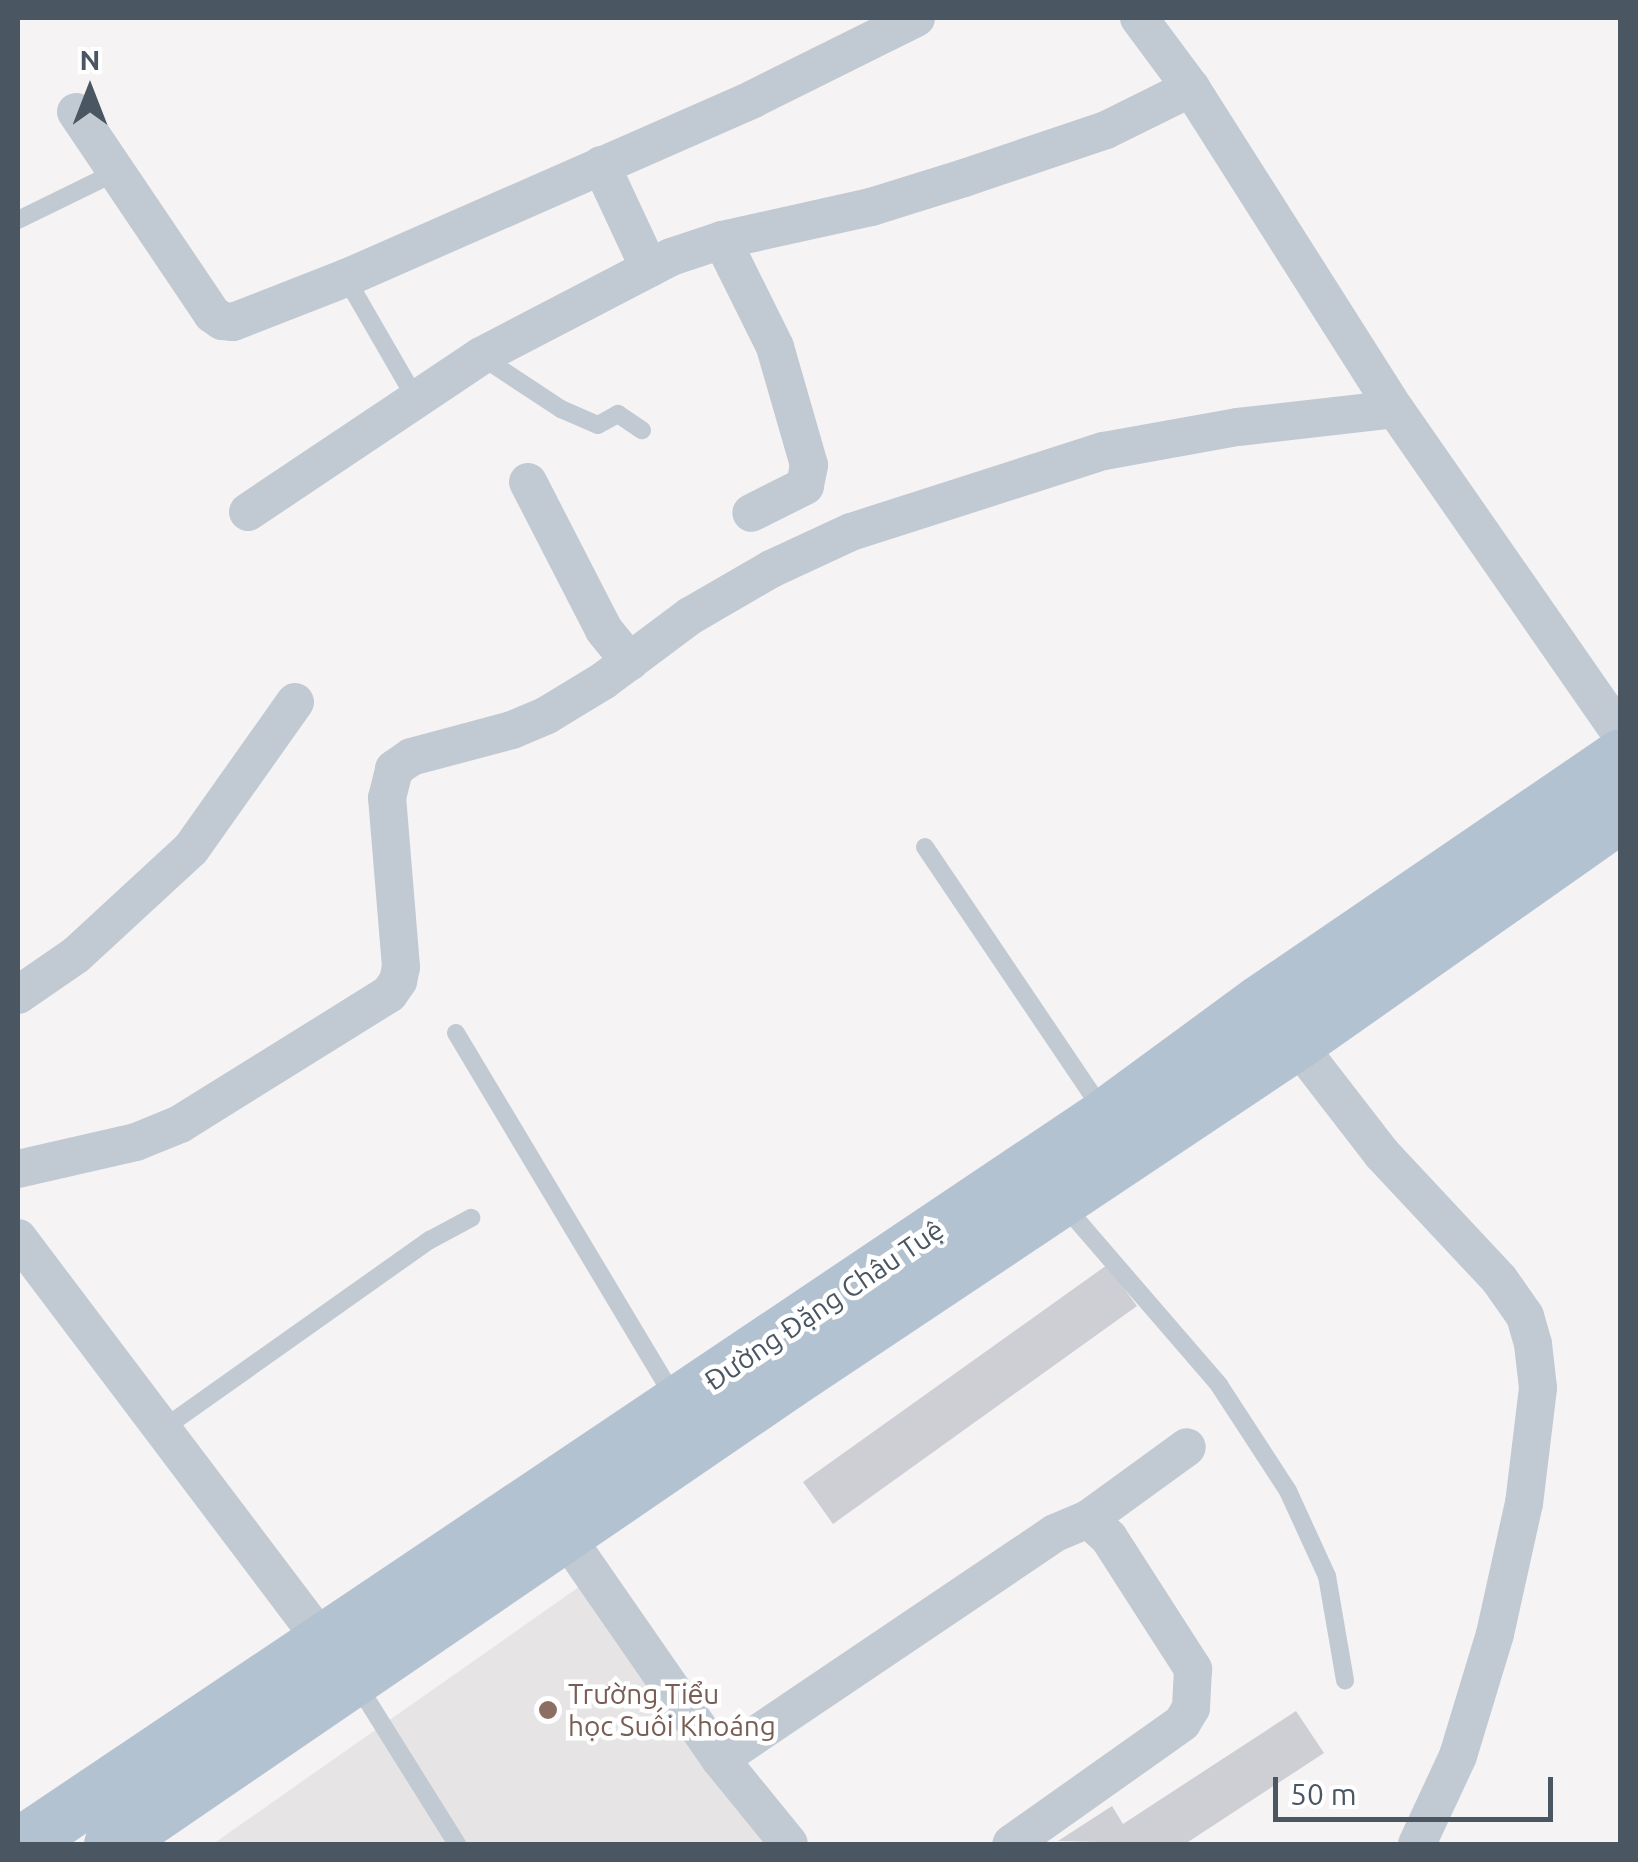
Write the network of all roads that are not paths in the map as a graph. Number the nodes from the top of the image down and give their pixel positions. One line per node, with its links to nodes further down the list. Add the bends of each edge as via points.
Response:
1 (916, 18): 5 (street)
2 (1139, 18): 3 (street)
3 (1190, 88): 8 (street, via 1106,130 964,178 871,208); 12 (street)
4 (76, 112): 6 (street)
5 (600, 165): 9 (street); 10 (street)
6 (116, 172): 7 (lane); 10 (street, via 222,321)
7 (18, 220)
8 (722, 240): 9 (street); 17 (street, via 775,347 809,464 805,486)
9 (648, 268): 11 (street)
10 (346, 278): 13 (lane)
11 (481, 356): 13 (street); 14 (lane, via 598,425 618,414)
12 (1384, 389): 18 (street, via 1238,427 1104,452 851,532 690,616); 20 (street)
13 (416, 398): 16 (street)
14 (642, 430)
15 (528, 482): 18 (street)
16 (248, 512)
17 (752, 513)
18 (617, 646): 29 (street, via 547,715 426,750 394,769 386,798 401,967 389,994 180,1124 136,1142)
19 (295, 702): 24 (street, via 191,849 76,955)
20 (1620, 733)
21 (1620, 756): 25 (main road, Đường Đặng Châu Tuệ)
22 (1620, 815): 27 (main road, Đường Đặng Châu Tuệ)
23 (924, 848): 28 (lane)
24 (18, 995)
25 (1260, 1002): 27 (street); 28 (main road, Đường Đặng Châu Tuệ)
26 (456, 1033): 33 (lane)
27 (1298, 1041): 28 (main road, Đường Đặng Châu Tuệ); 46 (street, via 1382,1154 1499,1279 1525,1316 1533,1344 1538,1388 1524,1503 1494,1634 1458,1756)
28 (1119, 1134): 30 (main road, Đường Đặng Châu Tuệ)
29 (18, 1169)
30 (1045, 1184): 33 (main road, Đường Đặng Châu Tuệ); 39 (lane, via 1219,1385 1288,1490 1327,1576)
31 (472, 1218): 34 (lane, via 430,1240)
32 (18, 1238): 34 (street)
33 (689, 1424): 36 (main road, Đường Đặng Châu Tuệ)
34 (164, 1428): 38 (street)
35 (1187, 1447): 37 (street)
36 (552, 1516): 38 (main road, Đường Đặng Châu Tuệ); 40 (street)
37 (1088, 1519): 40 (street, via 1055,1534); 45 (street, via 1109,1538 1194,1668 1190,1708 1182,1723)
38 (338, 1661): 41 (main road, Đường Đặng Châu Tuệ); 42 (main road, Đường Đặng Châu Tuệ); 43 (lane)
39 (1345, 1680)
40 (720, 1760): 44 (street)
41 (20, 1844)
42 (111, 1844)
43 (458, 1844)
44 (788, 1844)
45 (1011, 1844)
46 (1417, 1844)

